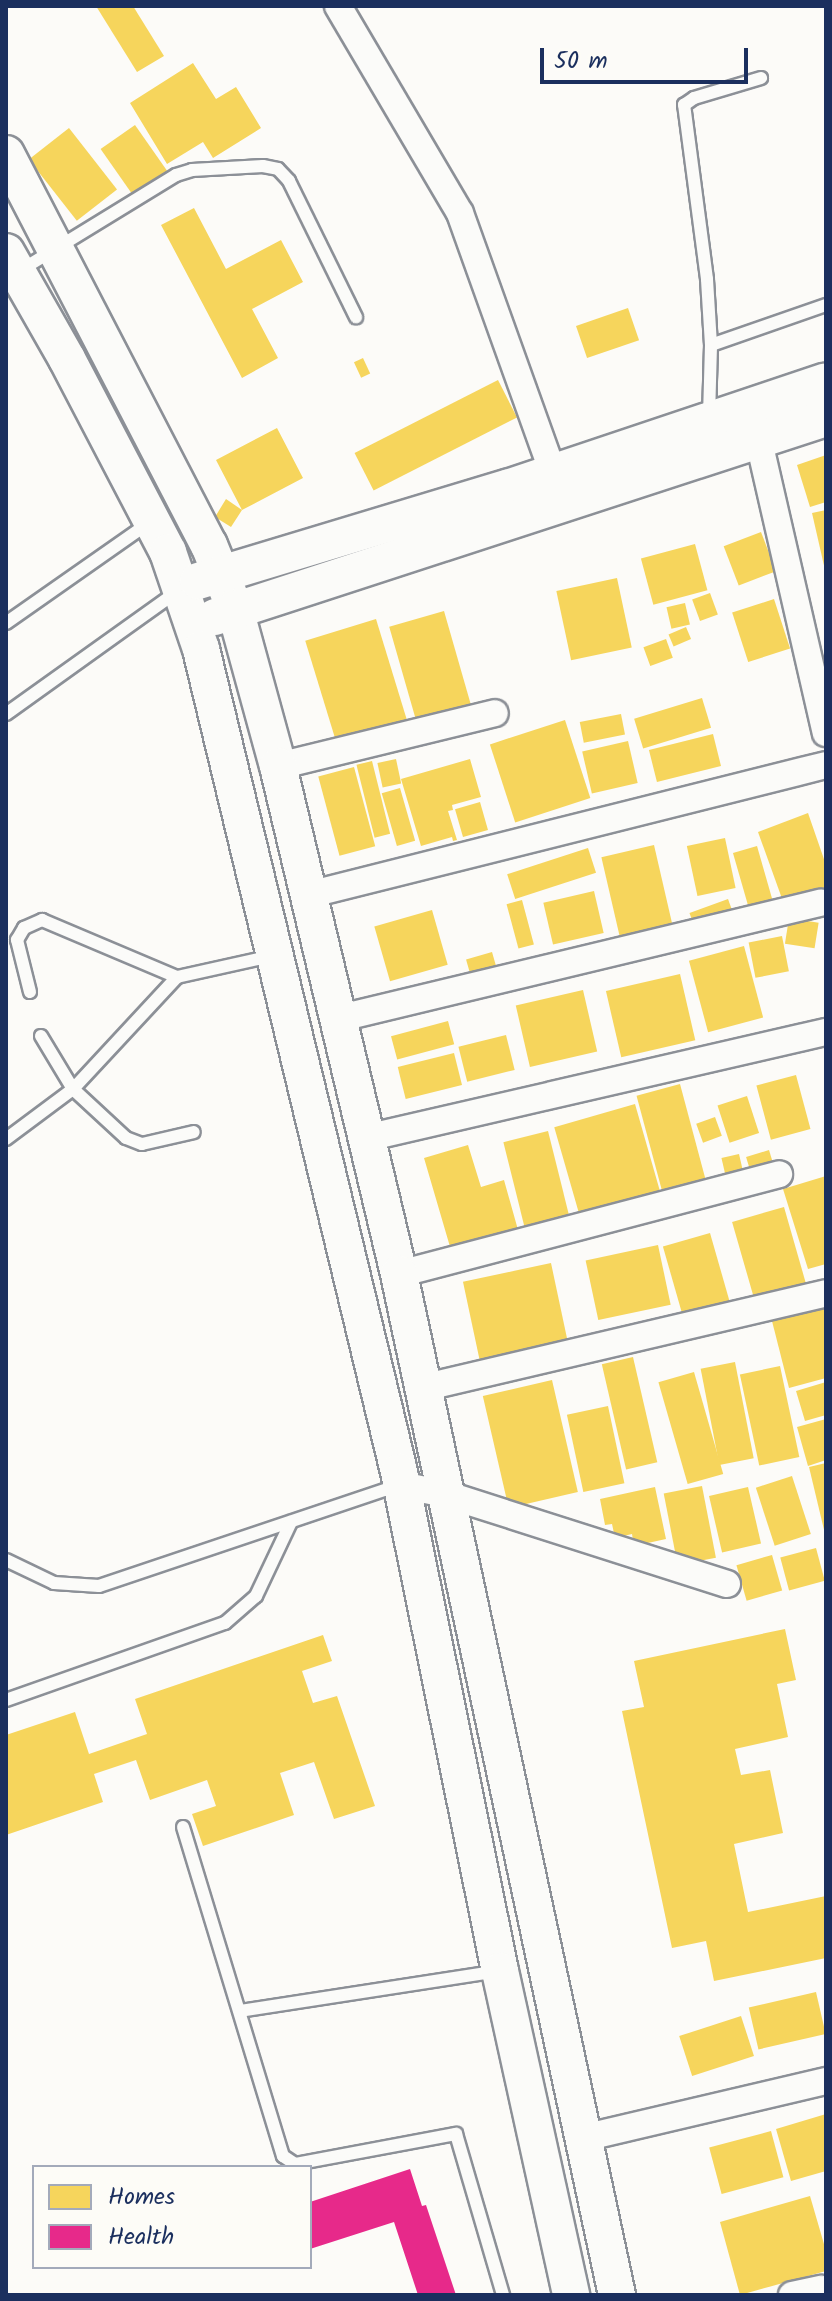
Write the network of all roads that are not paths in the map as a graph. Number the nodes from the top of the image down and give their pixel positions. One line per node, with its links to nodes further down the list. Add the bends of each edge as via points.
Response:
1 (338, 6): 14 (street, via 460,213)
2 (761, 78): 8 (lane, via 684,105)
3 (6, 154): 4 (main road)
4 (56, 246): 5 (lane); 7 (lane, via 176,175 220,168 278,169 289,181); 16 (main road)
5 (12, 262): 15 (main road)
6 (826, 305): 8 (lane)
7 (356, 317)
8 (711, 345): 12 (lane)
9 (826, 381): 10 (main road)
10 (750, 406): 12 (main road); 13 (street)
11 (826, 418): 13 (main road)
12 (709, 420): 14 (main road)
13 (760, 441): 18 (main road); 23 (street)
14 (553, 473): 16 (main road)
15 (152, 521): 17 (main road); 19 (lane)
16 (221, 572): 17 (main road); 18 (main road)
17 (182, 588): 20 (main road); 22 (lane)
18 (235, 609): 20 (main road); 25 (main road)
19 (6, 623)
20 (194, 625): 28 (main road)
21 (495, 713): 25 (street)
22 (6, 714)
23 (826, 733)
24 (826, 765): 26 (street)
25 (278, 766): 26 (main road)
26 (308, 895): 31 (main road)
27 (821, 903): 31 (street)
28 (275, 955): 29 (lane); 42 (main road)
29 (177, 977): 30 (lane, via 42,920 24,928 17,940); 34 (lane)
30 (30, 992)
31 (336, 1019): 36 (main road)
32 (826, 1032): 36 (street)
33 (41, 1036): 34 (lane)
34 (73, 1089): 35 (lane, via 134,1143); 37 (lane)
35 (194, 1132)
36 (366, 1138): 39 (main road)
37 (6, 1139)
38 (779, 1174): 39 (street)
39 (399, 1274): 41 (main road)
40 (826, 1293): 41 (street)
41 (422, 1388): 43 (main road)
42 (401, 1485): 43 (street); 44 (lane); 49 (main road)
43 (445, 1494): 46 (street); 52 (main road)
44 (291, 1522): 45 (lane, via 99,1586 54,1583); 47 (lane, via 256,1596 225,1623)
45 (6, 1560)
46 (727, 1584)
47 (6, 1700)
48 (183, 1827): 50 (lane)
49 (500, 1971): 50 (lane); 55 (main road)
50 (240, 2011): 54 (lane, via 288,2162 456,2134)
51 (826, 2081): 52 (street)
52 (583, 2138): 56 (main road)
53 (821, 2289): 57 (street)
54 (503, 2295)
55 (571, 2295)
56 (617, 2295)
57 (792, 2295)

